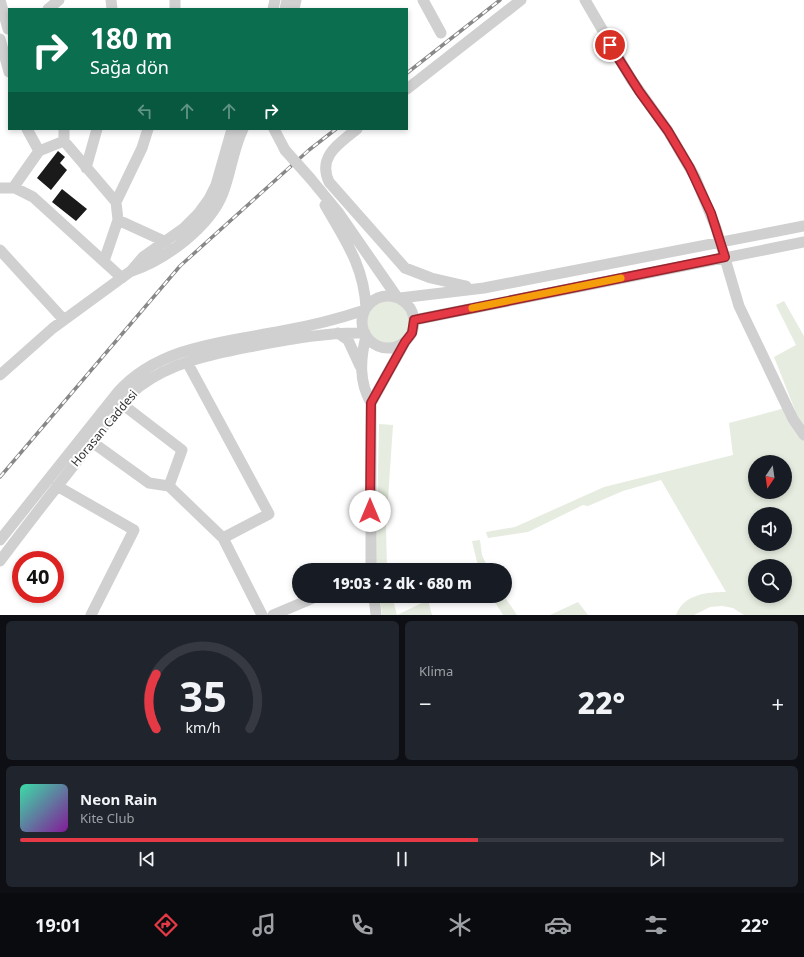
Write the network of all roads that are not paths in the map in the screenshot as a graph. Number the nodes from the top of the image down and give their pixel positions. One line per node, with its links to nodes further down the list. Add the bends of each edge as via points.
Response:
1 (0, 0): 7 (street)
2 (59, 0): 6 (street)
3 (423, 0): 8 (street)
4 (521, 0): 11 (street)
5 (585, 0): 32 (street, via 631,79 685,160 703,195)
6 (49, 8)
7 (6, 30)
8 (441, 33)
9 (0, 39): 10 (street)
10 (8, 68)
11 (408, 88)
12 (28, 130): 23 (street)
13 (64, 130): 21 (street)
14 (97, 130): 24 (street)
15 (148, 130): 28 (street, via 142,148)
16 (232, 130): 31 (street, via 219,176 209,199 193,220)
17 (243, 130): 37 (street, via 223,193 209,217 182,242 147,266)
18 (275, 130): 22 (street)
19 (283, 130): 22 (street)
20 (356, 130): 38 (street, via 330,153 326,170 331,186 405,268 446,282)
21 (64, 142): 23 (street); 24 (street)
22 (285, 150): 25 (street, bridge)
23 (39, 151): 27 (street)
24 (86, 168): 28 (street)
25 (310, 178): 39 (street, via 334,206); 40 (street, via 356,259 363,278)
26 (0, 188): 27 (street)
27 (12, 188): 36 (street, via 33,197)
28 (116, 202): 29 (street)
29 (118, 220): 31 (street); 36 (street)
30 (804, 226): 32 (street)
31 (166, 242): 37 (street, via 143,257)
32 (721, 242): 35 (street); 38 (street)
33 (804, 242): 35 (street)
34 (0, 250): 41 (street)
35 (725, 257): 42 (street); 51 (street, via 739,306 793,419)
36 (104, 261): 37 (street)
37 (127, 275): 41 (street)
38 (484, 288): 39 (street)
39 (398, 298): 40 (street, via 381,297 371,302); 42 (street, via 410,307)
40 (366, 309): 44 (street, via 362,321); 56 (street, Horasan Caddesi, via 345,317 283,331 206,345 171,356 139,372 114,397)
41 (64, 320): 48 (street)
42 (414, 320): 45 (street, via 412,333)
43 (338, 332): 44 (street, Horasan Caddesi); 46 (street, Horasan Caddesi, via 229,350); 47 (street, via 348,340)
44 (366, 335): 45 (street, via 374,344 385,348); 47 (street)
45 (405, 342): 49 (street)
46 (187, 362): 50 (street, Horasan Caddesi, via 148,381); 55 (street, via 269,514)
47 (361, 370): 49 (street, via 363,384)
48 (0, 375)
49 (371, 403): 58 (street)
50 (122, 404): 52 (street, Horasan Caddesi); 54 (street, via 182,450)
51 (804, 435)
52 (92, 442): 53 (street, Horasan Caddesi); 54 (street, via 149,483)
53 (57, 486): 57 (street, Horasan Caddesi); 61 (street, via 134,530)
54 (170, 486): 55 (street)
55 (223, 538): 62 (street)
56 (0, 540)
57 (0, 562)
58 (371, 563)
59 (301, 603): 63 (street)
60 (375, 603): 64 (street)
61 (91, 615)
62 (262, 615)
63 (273, 615)
64 (376, 615)

